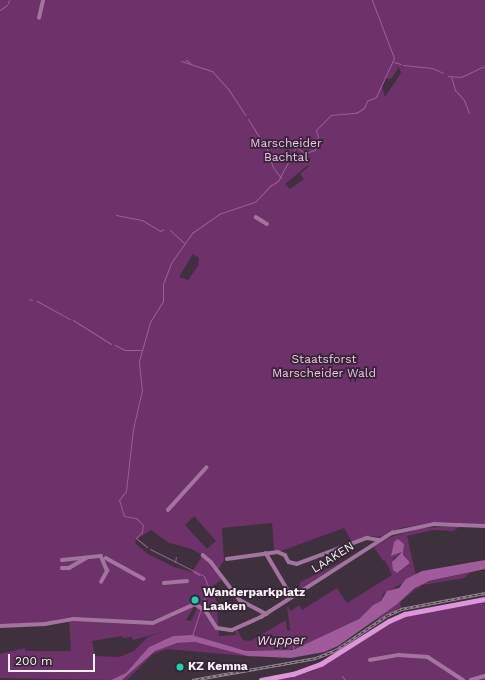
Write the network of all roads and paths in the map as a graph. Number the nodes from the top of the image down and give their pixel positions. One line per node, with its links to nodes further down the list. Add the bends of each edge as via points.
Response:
1 (43, 0): 2 (street)
2 (39, 18)
3 (256, 217): 4 (street)
4 (267, 224)
5 (206, 468): 6 (street)
6 (168, 510)
7 (485, 526): 8 (street, LAAKEN, via 434,524 392,534)
8 (380, 540): 9 (street, via 367,538 297,564 289,562 280,552); 20 (street, LAAKEN)
9 (266, 553): 13 (street); 20 (street)
10 (203, 555): 22 (street, via 240,600)
11 (88, 556): 12 (street); 14 (street, via 80,560); 15 (street, via 83,562)
12 (103, 558): 16 (street); 18 (street, via 108,571)
13 (227, 559)
14 (62, 560)
15 (62, 568)
16 (144, 579)
17 (187, 581): 19 (street)
18 (101, 582)
19 (164, 583)
20 (292, 597): 22 (street, LAAKEN)
21 (485, 599): 26 (main road, via 405,614 321,664 293,674)
22 (266, 614): 23 (street, LAAKEN, via 228,630 217,628 202,607 185,607 153,623 74,619 45,624)
23 (0, 626)
24 (370, 660): 27 (street, via 399,656 428,657)
25 (485, 676): 28 (street)
26 (261, 680)
27 (463, 680)
28 (471, 680)

